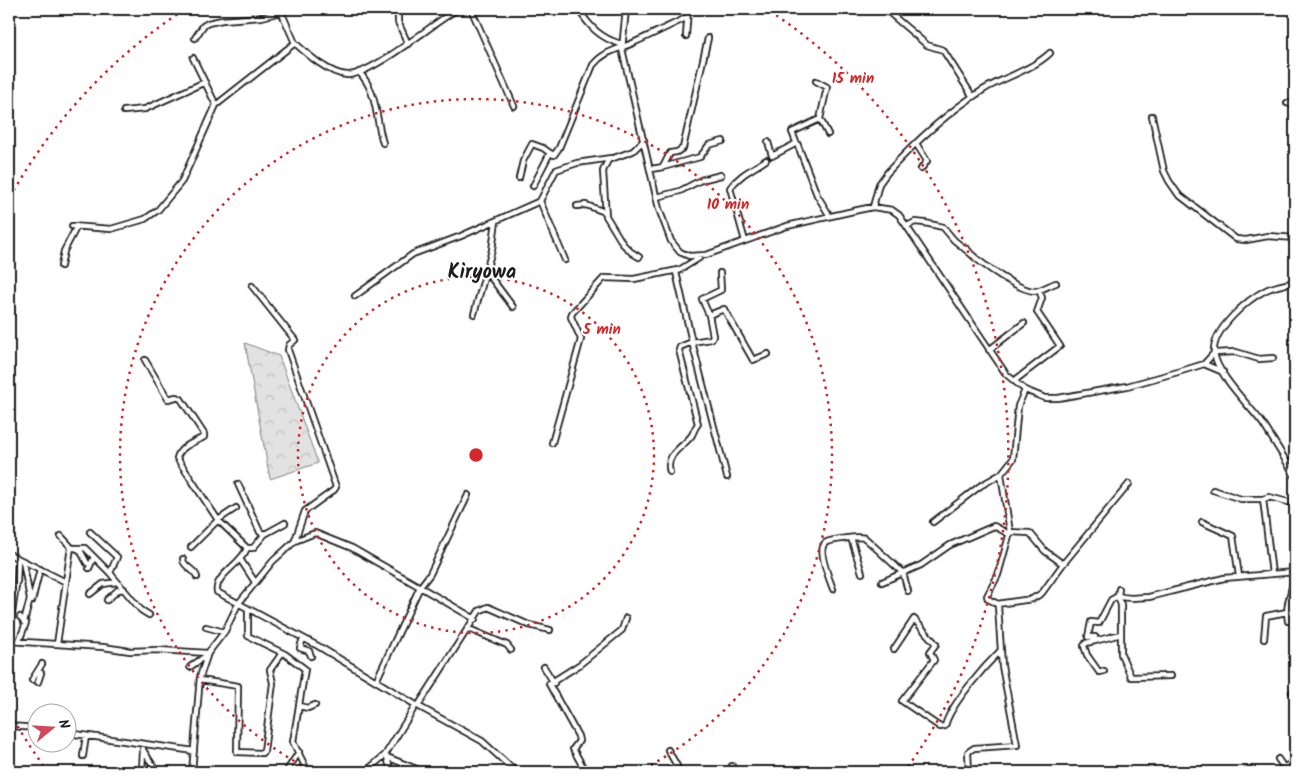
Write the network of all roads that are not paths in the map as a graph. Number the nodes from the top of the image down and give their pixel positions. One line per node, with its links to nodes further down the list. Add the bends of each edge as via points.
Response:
1 (398, 9): 14 (street, via 398,22)
2 (458, 9): 14 (street)
3 (471, 9): 25 (street)
4 (578, 9): 15 (street, via 602,37)
5 (626, 9): 15 (street)
6 (688, 9): 9 (street)
7 (886, 9): 21 (street, via 927,45 943,50)
8 (280, 11): 11 (street, via 262,17 208,23); 13 (street)
9 (686, 18): 10 (street); 15 (street)
10 (686, 36)
11 (195, 38)
12 (708, 38): 37 (street, via 683,148 670,153)
13 (295, 43): 18 (street, via 323,65 340,73); 23 (street)
14 (408, 44): 18 (street)
15 (621, 45): 28 (street); 34 (street, via 601,56 593,65 559,148 554,155)
16 (1050, 53): 21 (street)
17 (194, 58): 20 (street)
18 (359, 72): 32 (street, via 373,92 377,126)
19 (816, 81): 31 (street, via 827,87 820,119 792,132)
20 (205, 82): 23 (street); 26 (street, via 145,109)
21 (973, 97): 46 (street, via 949,114 887,172 879,184)
22 (1288, 103): 24 (street)
23 (216, 105): 56 (street, via 182,181 158,210 145,219 111,230 74,226)
24 (1295, 105)
25 (514, 106)
26 (124, 111)
27 (1152, 116): 51 (street, via 1164,171 1178,194 1236,239)
28 (644, 140): 35 (street, via 633,151); 38 (street)
29 (723, 141): 37 (street, via 709,145 700,157)
30 (768, 142): 48 (street, via 772,156 796,143 817,195)
31 (796, 142)
32 (383, 143)
33 (917, 145): 39 (street, via 926,161)
34 (550, 153): 41 (street, via 532,144); 42 (street)
35 (611, 158): 44 (street, via 556,170); 47 (street, via 603,169)
36 (766, 160): 52 (street, via 730,188)
37 (663, 167): 38 (street)
38 (651, 169): 43 (street)
39 (921, 169)
40 (721, 175): 43 (street)
41 (519, 178)
42 (533, 186)
43 (657, 198): 53 (street, via 665,230 676,248 689,256)
44 (540, 201): 49 (street); 55 (street)
45 (577, 206): 47 (street, via 586,205)
46 (873, 207): 52 (street, via 804,221); 70 (street, via 892,210 900,215)
47 (605, 212): 54 (street, via 623,244)
48 (828, 213)
49 (496, 221): 58 (street); 64 (street, via 413,254)
50 (909, 225): 63 (street, via 920,223 943,227 984,266 1025,289)
51 (1295, 238)
52 (745, 241): 53 (street)
53 (702, 256): 57 (street)
54 (639, 257)
55 (564, 260)
56 (61, 266)
57 (678, 270): 69 (street, via 676,274); 79 (street, via 634,278 607,277 572,313 581,340)
58 (486, 271): 65 (street); 66 (street)
59 (720, 273): 67 (street, via 721,290 702,299)
60 (1295, 282): 71 (street, via 1266,290 1233,315 1217,339)
61 (1056, 283): 63 (street)
62 (252, 286): 100 (street, via 295,340 288,350 336,486 305,511)
63 (1039, 290): 77 (street, via 1042,298 1037,312 1060,346)
64 (355, 296)
65 (514, 307)
66 (474, 314)
67 (709, 315): 69 (street, via 712,337); 72 (street, via 724,309 753,360)
68 (1024, 323): 70 (street)
69 (692, 342): 80 (street, via 679,350 698,424 673,454 668,465); 83 (street)
70 (989, 350): 77 (street)
71 (1214, 353): 73 (street, via 1236,352 1259,359); 75 (street); 76 (street)
72 (768, 354)
73 (1273, 358)
74 (145, 360): 91 (street, via 168,399 180,399 204,434 177,458)
75 (1204, 364): 76 (street); 78 (street, via 1127,386 1058,398 1046,398)
76 (1223, 372): 82 (street, via 1263,424)
77 (1014, 381): 78 (street)
78 (1024, 390): 81 (street, via 1018,406 1013,459)
79 (552, 442)
80 (670, 472)
81 (1001, 474): 92 (street); 96 (street)
82 (1295, 476)
83 (727, 477)
84 (238, 484): 97 (street, via 260,532)
85 (1129, 484): 109 (street)
86 (1213, 490): 88 (street, via 1241,499)
87 (468, 495): 122 (street, via 430,574)
88 (1263, 499): 89 (street); 114 (street)
89 (1288, 502)
90 (236, 508): 91 (street)
91 (218, 520): 102 (street); 103 (street)
92 (933, 522)
93 (1202, 522): 116 (street, via 1233,536)
94 (285, 523): 97 (street)
95 (90, 532): 111 (street, via 117,557)
96 (1009, 533): 109 (street, via 1030,533 1045,551); 113 (street, via 994,526 950,545); 131 (street, via 998,575 987,596)
97 (265, 534): 103 (street, via 253,548)
98 (60, 536): 101 (street)
99 (851, 538): 112 (street); 113 (street, via 865,538); 124 (street, via 828,542 822,548)
100 (295, 542): 120 (street); 122 (street, via 308,534 320,534 352,548)
101 (72, 547): 105 (street, via 86,548); 105 (street, via 80,550 88,565); 118 (street)
102 (191, 547)
103 (247, 548): 107 (street)
104 (9, 554): 108 (street)
105 (94, 556): 111 (street)
106 (183, 559): 117 (street)
107 (240, 559): 120 (street); 130 (street, via 216,589)
108 (21, 560): 110 (street); 136 (street); 140 (street, via 30,602)
109 (1063, 564): 131 (street, via 1037,596)
110 (40, 569): 118 (street); 140 (street)
111 (110, 573): 119 (street)
112 (862, 573)
113 (903, 573): 121 (street); 126 (street)
114 (1272, 574): 115 (street); 116 (street)
115 (1295, 574): 133 (street)
116 (1239, 576): 128 (street, via 1149,598 1128,600)
117 (197, 577)
118 (66, 582): 151 (street)
119 (117, 582): 123 (street); 127 (street, via 103,584)
120 (255, 582): 130 (street)
121 (882, 582)
122 (420, 587): 138 (street); 166 (street)
123 (124, 589): 129 (street); 134 (street)
124 (833, 589)
125 (1119, 589): 128 (street)
126 (908, 591)
127 (90, 594)
128 (1118, 596): 145 (street); 150 (street, via 1111,600 1099,624 1090,622 1088,637 1095,637)
129 (107, 600)
130 (238, 604): 132 (street); 144 (street)
131 (997, 604): 154 (street)
132 (248, 609): 146 (street); 155 (street, via 248,636)
133 (1286, 612): 139 (street); 147 (street, via 1266,616)
134 (149, 615)
135 (20, 617): 140 (street)
136 (9, 618)
137 (626, 618): 168 (street, via 622,630)
138 (475, 619): 142 (street); 143 (street, via 479,611 488,608)
139 (1288, 621)
140 (25, 622): 149 (street)
141 (206, 626): 144 (street)
142 (469, 629): 153 (street, via 507,645); 171 (street)
143 (550, 630)
144 (224, 632): 156 (street)
145 (1121, 634): 150 (street); 163 (street, via 1121,654 1132,676)
146 (303, 638): 157 (street, via 300,648); 166 (street)
147 (1264, 640)
148 (9, 641): 149 (street)
149 (19, 641): 151 (street)
150 (1095, 641): 161 (street, via 1084,646 1095,668 1099,672)
151 (57, 644): 156 (street)
152 (894, 649): 154 (street, via 914,619 936,644 930,652 934,660 902,701 940,727 945,726 954,706)
153 (511, 650)
154 (1001, 650): 198 (street, via 1017,745 974,748 968,752)
155 (282, 652): 165 (street, via 270,670 273,682 262,753 236,752 238,686); 170 (street, via 305,669)
156 (207, 654): 159 (street); 165 (street)
157 (311, 656)
158 (42, 664): 164 (street)
159 (190, 667)
160 (544, 667): 168 (street)
161 (1104, 671)
162 (41, 674): 167 (street)
163 (1171, 676)
164 (32, 680)
165 (200, 680): 178 (street)
166 (376, 681): 171 (street)
167 (38, 682)
168 (554, 683): 195 (street, via 550,684 578,736 579,741 573,749)
169 (315, 705): 170 (street, via 308,708)
170 (299, 706): 179 (street, via 294,738)
171 (417, 706): 181 (street); 194 (street, via 482,741)
172 (9, 726): 173 (street)
173 (28, 727)
174 (78, 735): 175 (street)
175 (86, 736): 176 (street); 180 (street)
176 (143, 748): 178 (street); 186 (street); 187 (street)
177 (668, 750): 196 (street, via 677,766)
178 (194, 751): 188 (street)
179 (299, 752): 189 (street); 190 (street)
180 (82, 756)
181 (386, 756): 191 (street); 192 (street); 193 (street)
182 (1278, 759): 185 (street)
183 (1295, 761): 185 (street)
184 (732, 766): 197 (street)
185 (1286, 770)
186 (142, 772)
187 (157, 772)
188 (192, 772)
189 (286, 772)
190 (308, 772)
191 (365, 772)
192 (391, 772)
193 (422, 772)
194 (516, 772)
195 (586, 772)
196 (671, 772)
197 (732, 772)
198 (969, 772)

